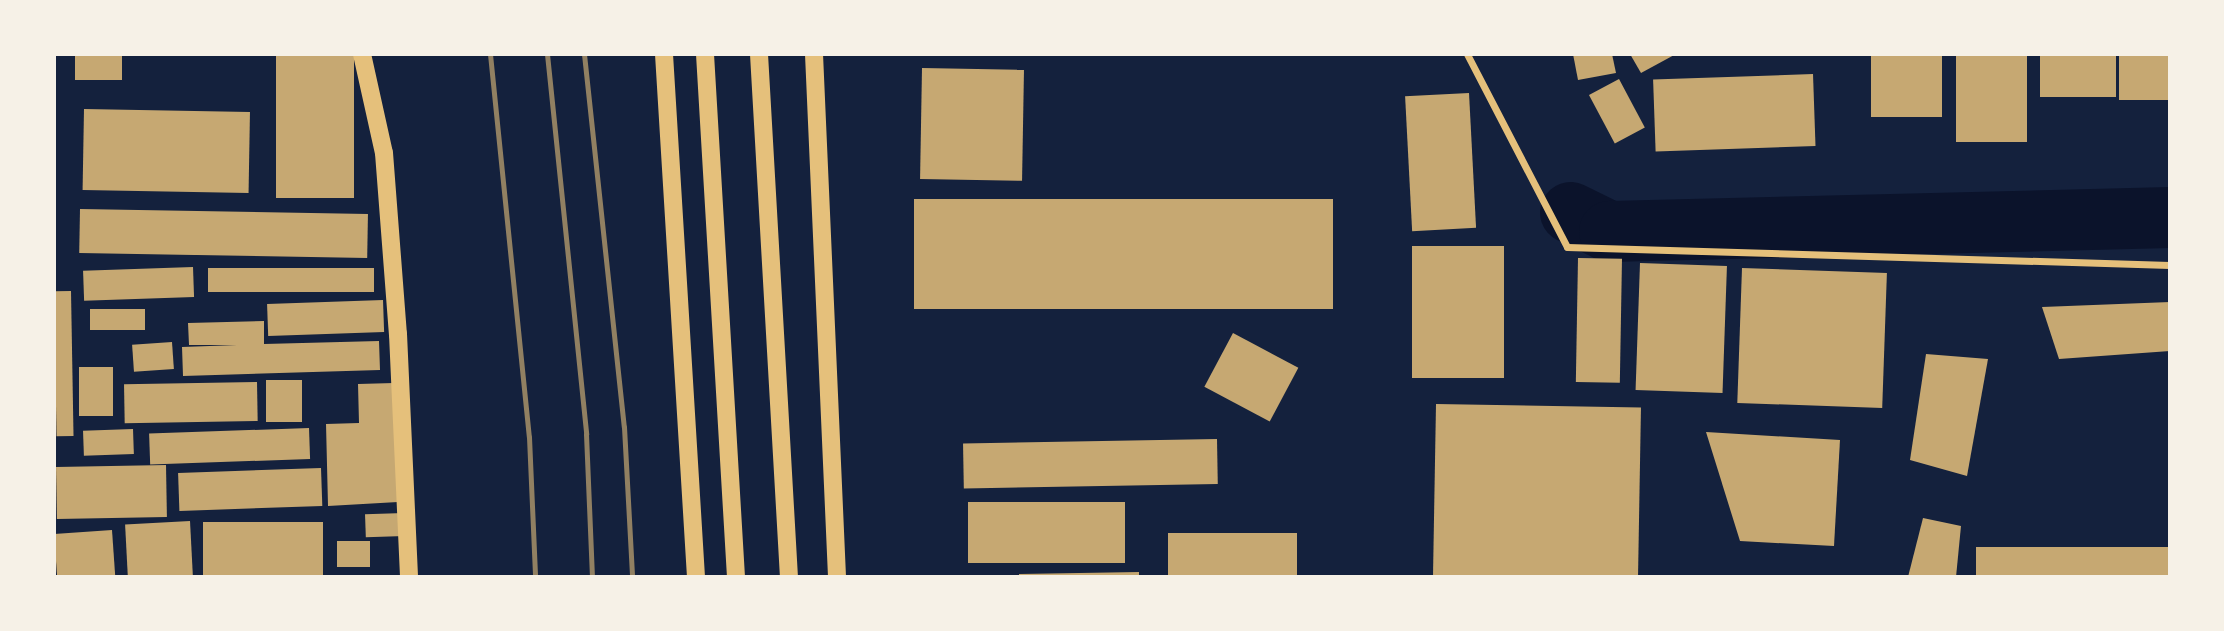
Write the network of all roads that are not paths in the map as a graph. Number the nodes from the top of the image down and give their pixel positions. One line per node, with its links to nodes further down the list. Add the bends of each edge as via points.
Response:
1 (362, 54): 8 (main road, via 384,153)
2 (664, 54): 9 (main road)
3 (705, 54): 10 (main road)
4 (759, 54): 11 (main road)
5 (814, 54): 12 (main road)
6 (1467, 54): 7 (street, via 1567,247)
7 (2170, 265)
8 (409, 577)
9 (696, 577)
10 (736, 577)
11 (789, 577)
12 (838, 577)

